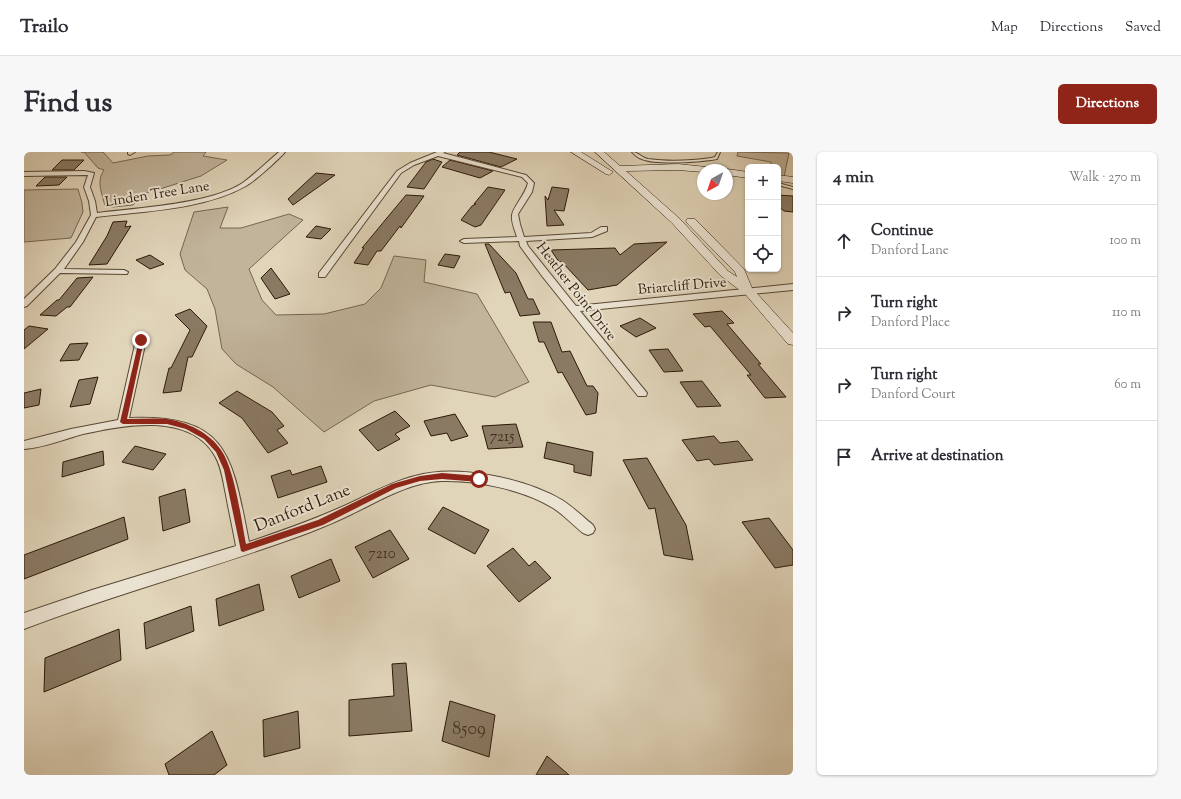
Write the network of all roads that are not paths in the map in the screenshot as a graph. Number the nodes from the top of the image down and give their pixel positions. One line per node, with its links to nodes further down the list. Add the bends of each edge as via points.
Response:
1 (282, 152): 18 (street, Linden Tree Lane, via 245,184 224,194 188,203)
2 (575, 152): 17 (main road)
3 (600, 152): 10 (main road)
4 (610, 152): 9 (main road)
5 (633, 152): 8 (lane, via 642,159)
6 (719, 152): 8 (lane, via 716,158)
7 (440, 153): 20 (street, Heather Point Drive, via 524,176 531,183 529,192 515,214); 24 (street, via 399,172)
8 (696, 164): 9 (main road)
9 (629, 168): 10 (main road); 28 (main road, via 710,239 740,271)
10 (617, 169): 17 (main road)
11 (733, 173): 13 (main road)
12 (24, 174): 18 (street, via 91,173 87,187)
13 (745, 175)
14 (790, 183): 15 (lane); 16 (lane)
15 (793, 188)
16 (781, 189)
17 (664, 210): 28 (main road, via 724,273)
18 (94, 215): 22 (street)
19 (604, 229): 20 (street, via 592,235)
20 (522, 239): 21 (street); 30 (street, Heather Point Drive, via 524,246)
21 (464, 241)
22 (58, 271): 23 (street); 27 (street)
23 (124, 272)
24 (322, 275)
25 (793, 287): 28 (street, Briarcliff Drive)
26 (24, 292): 27 (street)
27 (37, 292): 29 (street)
28 (750, 292): 30 (street, Briarcliff Drive); 32 (main road)
29 (24, 304)
30 (574, 309): 33 (street, Heather Point Drive)
31 (141, 340): 34 (street)
32 (793, 341)
33 (642, 393)
34 (123, 422): 35 (street); 37 (street, via 167,422 187,427 206,437 219,451 227,470)
35 (25, 445)
36 (588, 529): 37 (street, Danford Lane, via 558,504 538,495 479,479 442,476 394,486 321,522)
37 (243, 549): 38 (street, Danford Lane, via 62,606)
38 (24, 621)

